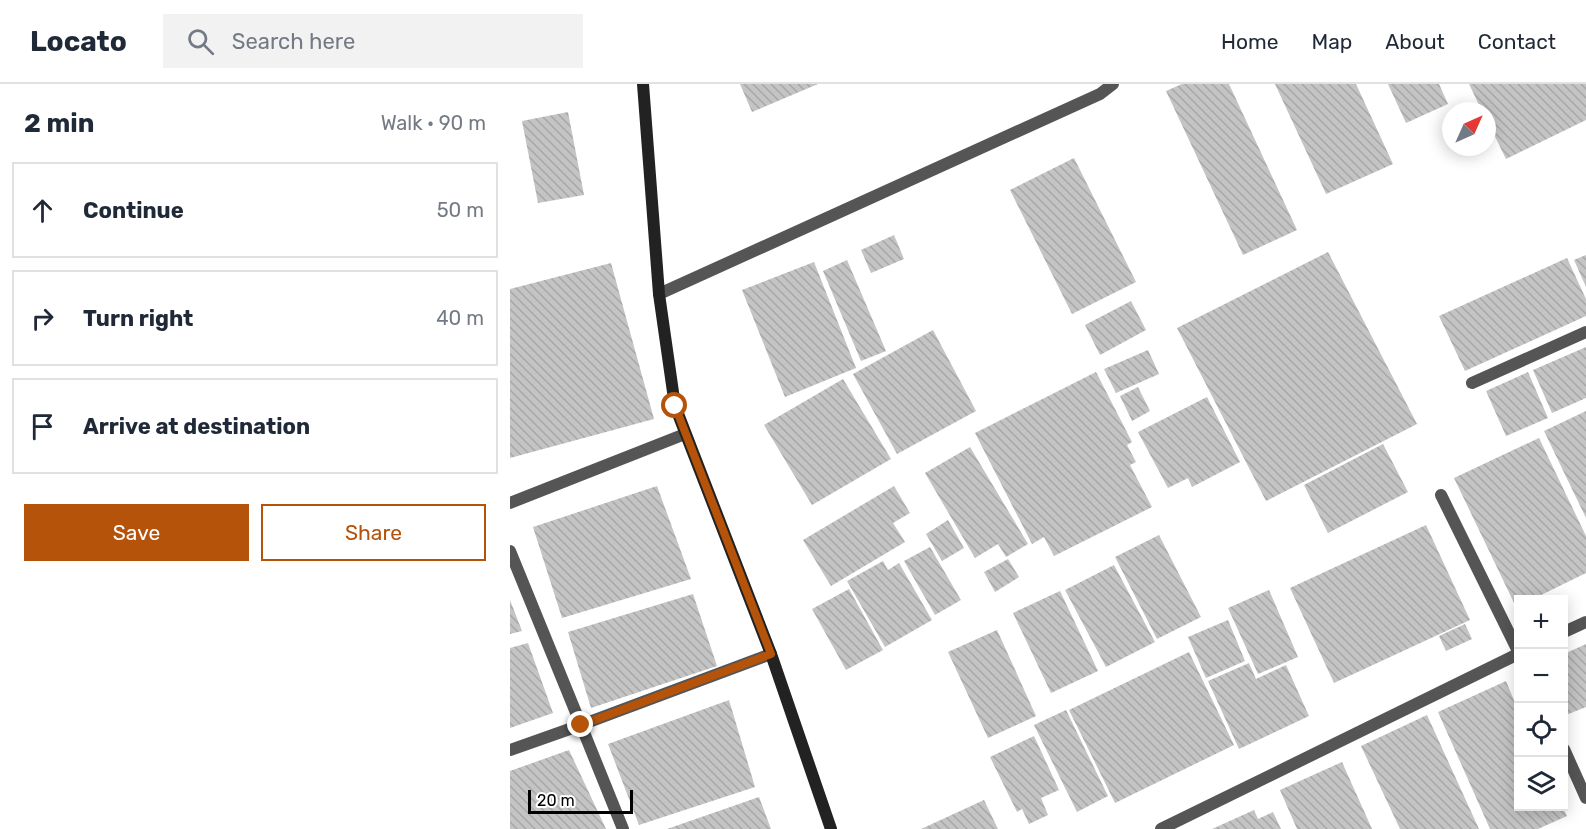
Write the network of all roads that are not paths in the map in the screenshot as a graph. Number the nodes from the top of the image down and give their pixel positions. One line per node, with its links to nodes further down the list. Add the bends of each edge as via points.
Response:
1 (643, 84): 3 (street)
2 (1113, 84): 3 (street, via 1089,99)
3 (659, 294): 6 (street, via 675,406)
4 (1586, 332): 5 (street)
5 (1472, 382)
6 (685, 434): 8 (street); 13 (street)
7 (1441, 495): 12 (street)
8 (510, 503)
9 (510, 551): 15 (street)
10 (1586, 622): 11 (street)
11 (1568, 630)
12 (1517, 649)
13 (771, 654): 15 (street); 20 (street)
14 (1514, 654): 21 (street)
15 (581, 725): 16 (street); 19 (street)
16 (510, 750)
17 (1567, 757): 18 (street)
18 (1586, 798)
19 (623, 829)
20 (831, 829)
21 (1161, 829)

